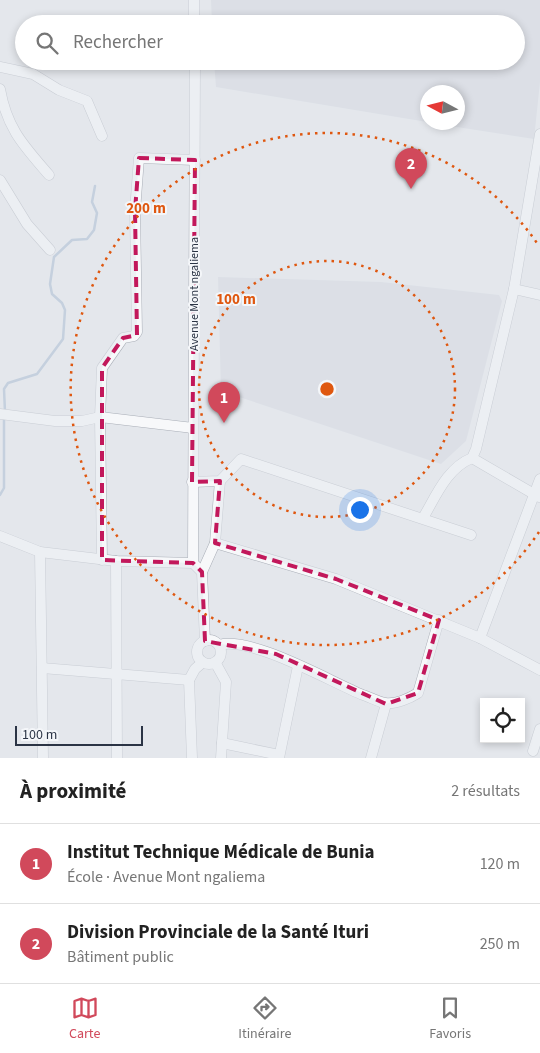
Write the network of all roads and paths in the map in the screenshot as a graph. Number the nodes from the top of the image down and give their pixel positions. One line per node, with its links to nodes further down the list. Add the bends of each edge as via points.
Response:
1 (194, 0): 2 (street)
2 (194, 15)
3 (0, 67): 8 (street, via 33,74 59,90 87,101)
4 (195, 70): 9 (street, Avenue Mont ngaliema)
5 (0, 89): 6 (street)
6 (3, 115): 10 (street, via 15,135)
7 (540, 134): 13 (street)
8 (102, 136)
9 (195, 160): 16 (street, via 139,158 135,211 137,332 134,336 122,338 102,368); 17 (street, Avenue Mont ngaliema)
10 (49, 175)
11 (0, 180): 12 (street, via 28,224)
12 (50, 250)
13 (514, 290): 14 (street); 18 (street)
14 (540, 294)
15 (3, 414): 16 (street, via 55,421)
16 (100, 417): 17 (street); 28 (street)
17 (193, 428): 21 (street, Avenue Mont ngaliema)
18 (472, 458): 22 (street); 23 (street, via 460,463 450,473)
19 (540, 479): 22 (street)
20 (220, 481): 21 (street); 23 (street, via 241,459); 26 (street)
21 (192, 482): 30 (street, Avenue Mont ngaliema)
22 (537, 496): 33 (street)
23 (423, 518): 24 (street)
24 (471, 535)
25 (0, 536): 27 (street)
26 (216, 543): 31 (street); 32 (street, via 336,579)
27 (40, 552): 28 (street); 39 (street)
28 (102, 560): 29 (street)
29 (116, 561): 30 (street); 41 (street)
30 (194, 563): 31 (street)
31 (202, 572): 34 (street)
32 (439, 620): 33 (street); 43 (street, via 418,693)
33 (480, 638): 40 (street)
34 (205, 641): 35 (street); 36 (street, via 198,650)
35 (220, 645): 37 (street, via 220,658); 38 (street, via 229,643 276,654)
36 (203, 662): 37 (street); 42 (street)
37 (215, 662): 45 (street, via 226,682)
38 (298, 666): 43 (street); 47 (street)
39 (42, 668): 41 (street); 48 (street)
40 (540, 670)
41 (115, 676): 42 (street); 49 (street)
42 (189, 680): 50 (street)
43 (386, 704): 52 (street)
44 (540, 729): 46 (street)
45 (222, 742): 47 (street); 51 (street)
46 (533, 751)
47 (279, 756)
48 (43, 758)
49 (117, 758)
50 (192, 758)
51 (221, 758)
52 (371, 758)

